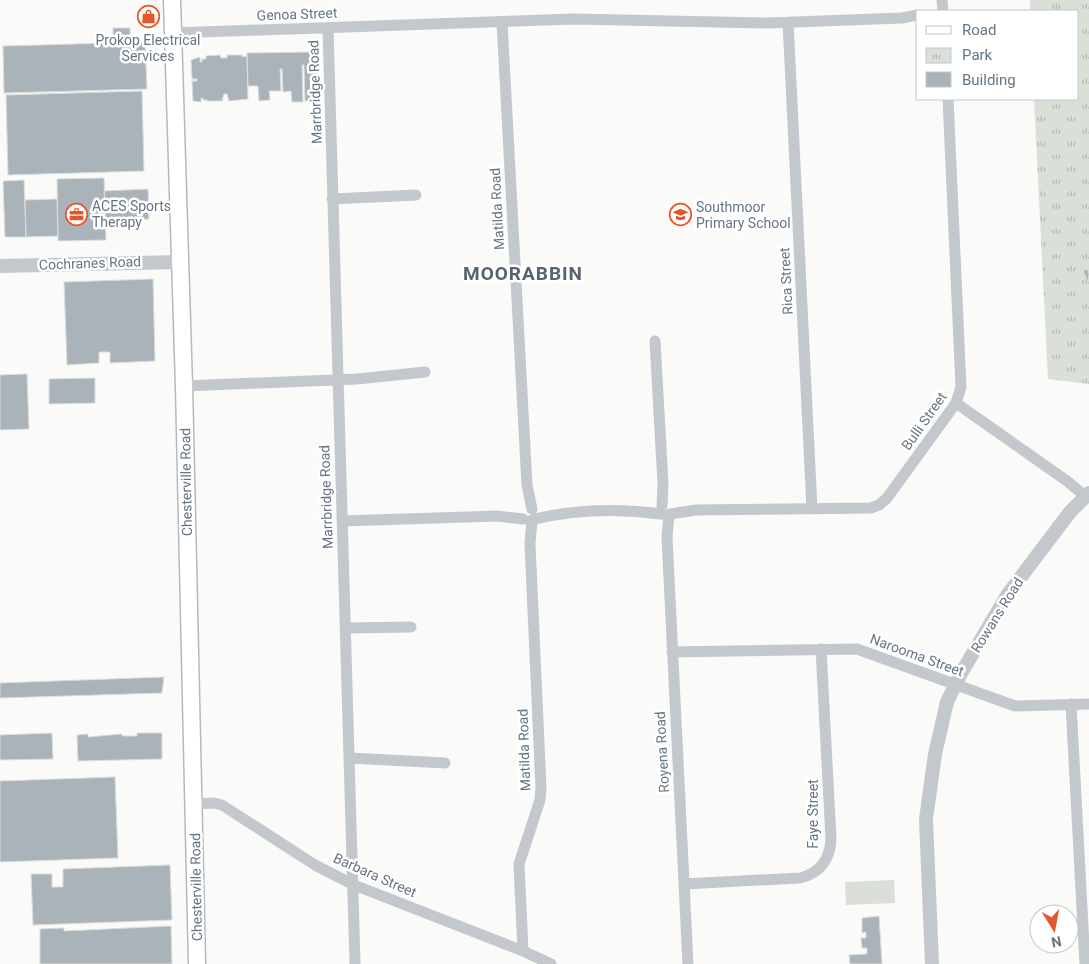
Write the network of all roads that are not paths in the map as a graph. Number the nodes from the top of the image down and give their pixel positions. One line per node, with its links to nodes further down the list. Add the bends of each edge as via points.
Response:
1 (172, 0): 8 (main road, Chesterville Road)
2 (916, 15): 3 (street, Genoa Street)
3 (902, 18): 4 (street, Genoa Street); 6 (street, Genoa Street)
4 (916, 21)
5 (502, 22): 6 (street, Genoa Street); 7 (street, Genoa Street); 22 (street, Matilda Road)
6 (788, 22): 20 (street, Rica Street)
7 (328, 28): 8 (street, Genoa Street); 11 (street, Marrbridge Road)
8 (173, 33): 12 (main road, Chesterville Road)
9 (948, 100): 18 (street, Bulli Street, via 961,378 961,392)
10 (416, 195): 11 (street)
11 (332, 199): 16 (street, Marrbridge Road)
12 (180, 262): 13 (street, Cochranes Road); 17 (main road, Chesterville Road)
13 (0, 266)
14 (655, 341): 21 (street, Royena Road)
15 (426, 372): 16 (street)
16 (337, 380): 17 (street); 23 (street, Marrbridge Road)
17 (184, 386): 33 (main road, Chesterville Road)
18 (956, 403): 19 (street); 20 (street, Bulli Street, via 879,506)
19 (1087, 494): 28 (street, Rowans Road, via 1008,594)
20 (812, 509): 21 (street, Bulli Street)
21 (665, 511): 22 (street, Bulli Street); 27 (street, Royena Road)
22 (528, 515): 23 (street, Bulli Street); 37 (street, Matilda Road, via 541,788 520,859)
23 (342, 521): 25 (street, Marrbridge Road)
24 (411, 627): 25 (street)
25 (346, 628): 31 (street, Marrbridge Road)
26 (821, 649): 27 (street, Narooma Street); 28 (street, Narooma Street, via 865,651); 34 (street, Faye Street, via 831,839 826,859 818,871 800,878)
27 (672, 652): 34 (street, Royena Road)
28 (955, 686): 29 (street, Narooma Street, via 1015,706); 36 (street, Rowans Road, via 945,710 935,754 926,828)
29 (1072, 704): 30 (street, Narooma Street); 44 (street)
30 (1089, 704)
31 (350, 758): 32 (street); 35 (street, Marrbridge Road)
32 (445, 763)
33 (194, 804): 35 (street, Barbara Street, via 222,805 293,852); 39 (main road, Chesterville Road)
34 (684, 884): 41 (street, Royena Road)
35 (354, 885): 37 (street, Barbara Street); 40 (street, Marrbridge Road)
36 (927, 944): 42 (street, Rowans Road); 43 (street, Rowans Road)
37 (523, 951): 38 (street, Barbara Street)
38 (548, 963)
39 (197, 964)
40 (355, 964)
41 (688, 964)
42 (923, 964)
43 (932, 964)
44 (1085, 964)

